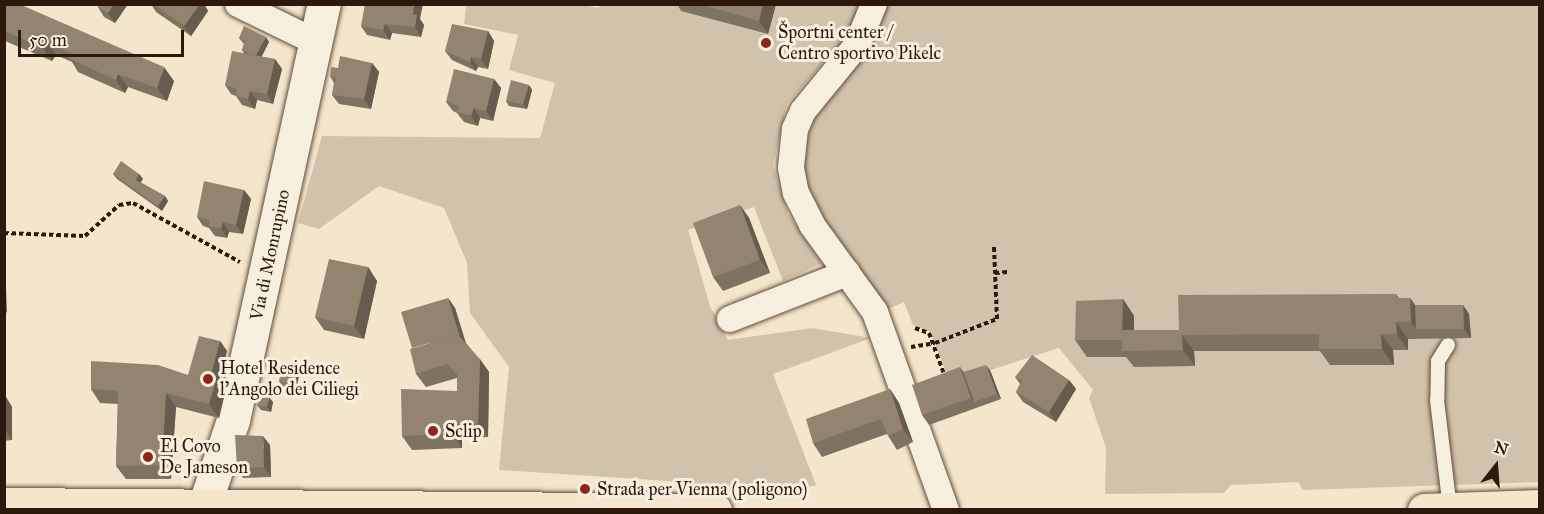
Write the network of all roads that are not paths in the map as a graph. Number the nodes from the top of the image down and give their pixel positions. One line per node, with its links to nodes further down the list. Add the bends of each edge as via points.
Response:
1 (238, 4): 4 (street)
2 (324, 4): 4 (main road, Via di Monrupino)
3 (874, 4): 5 (street, via 857,45 803,111 792,147 796,193 812,225)
4 (316, 42): 8 (main road, Via di Monrupino, via 233,420)
5 (847, 273): 6 (street); 16 (street, via 875,312)
6 (730, 319)
7 (1448, 345): 14 (lane, via 1438,361 1437,400)
8 (205, 503): 10 (main road); 12 (main road)
9 (4, 504): 10 (main road)
10 (168, 506)
11 (1539, 506): 14 (main road)
12 (321, 507): 13 (main road)
13 (665, 509): 15 (main road)
14 (1450, 509): 17 (main road)
15 (715, 510)
16 (946, 510)
17 (1424, 510)

